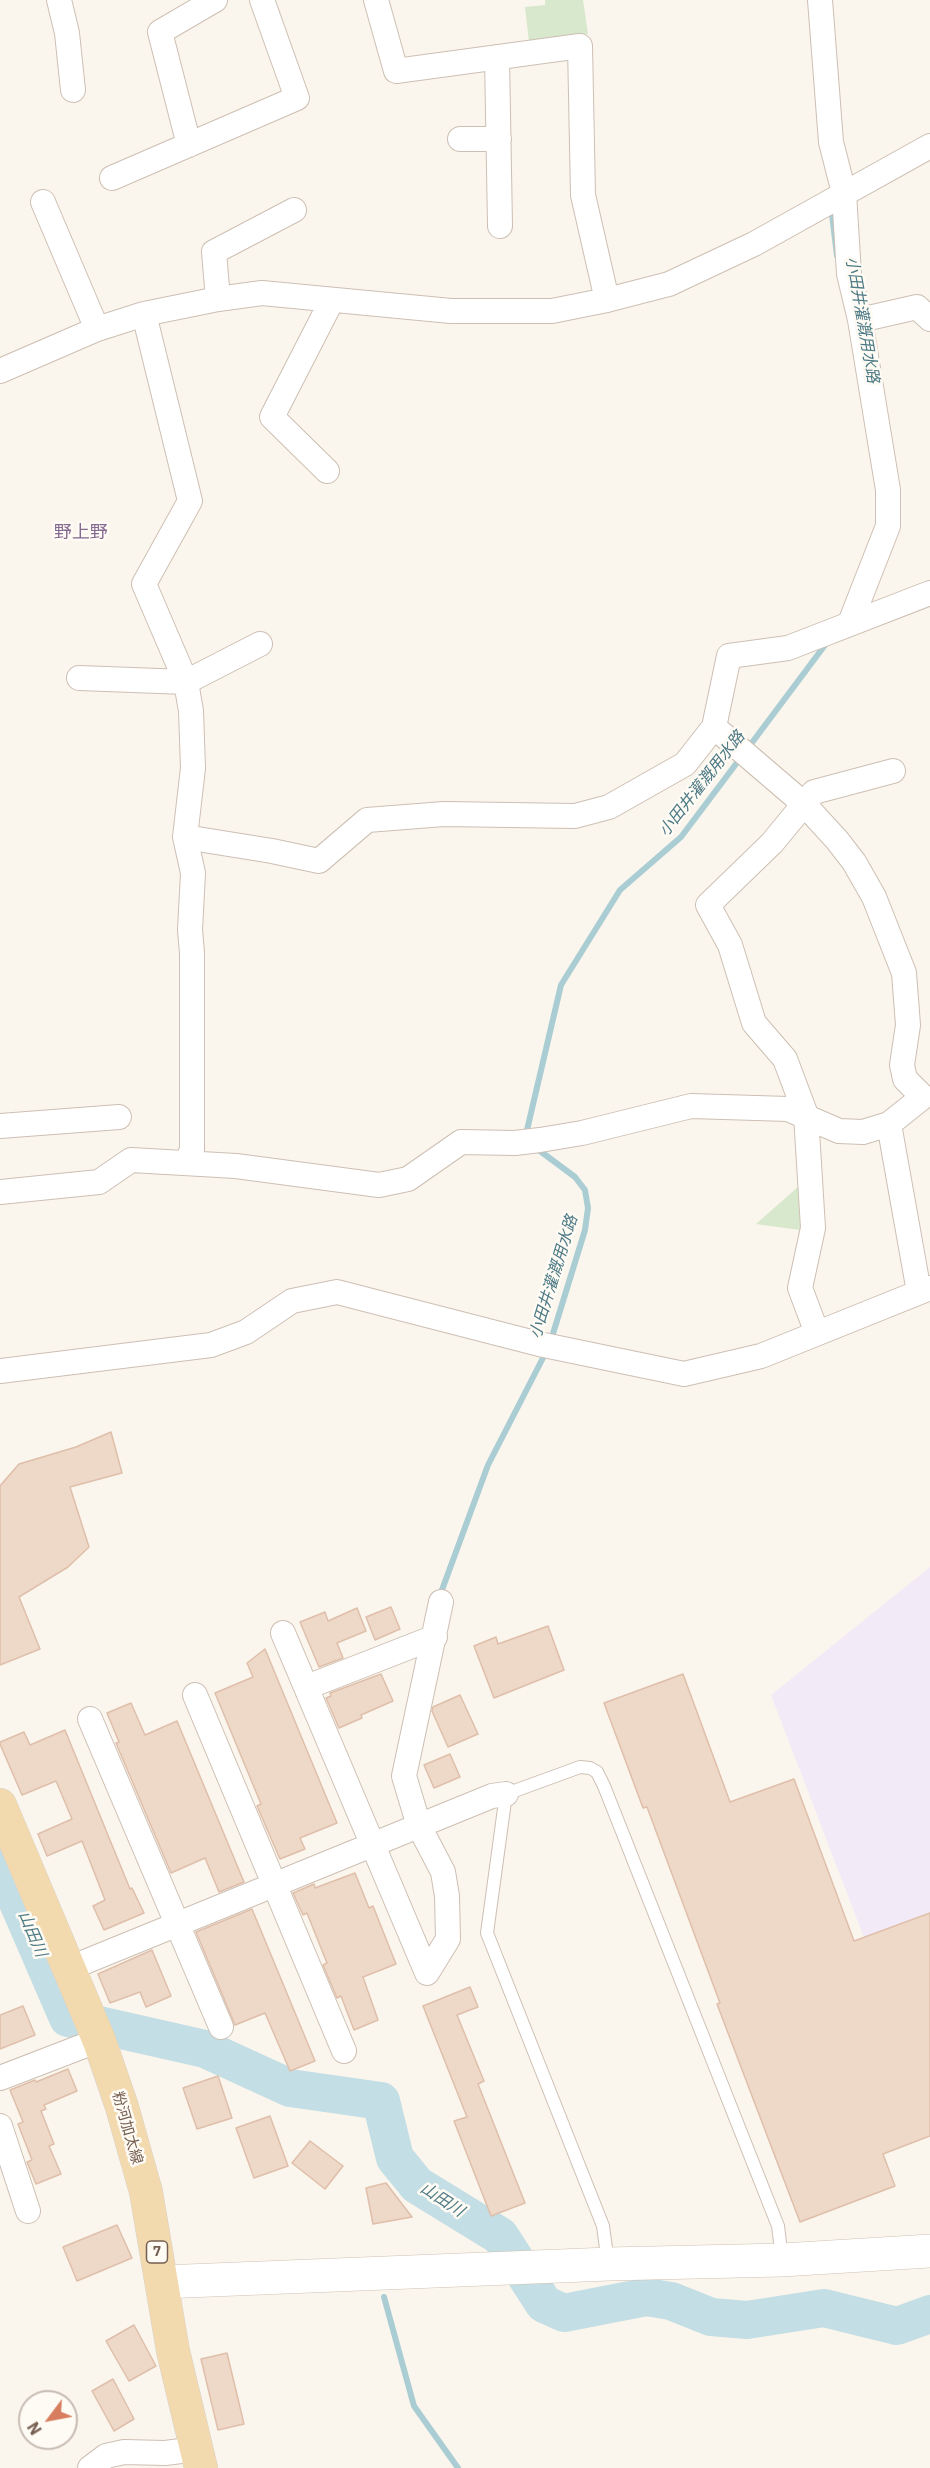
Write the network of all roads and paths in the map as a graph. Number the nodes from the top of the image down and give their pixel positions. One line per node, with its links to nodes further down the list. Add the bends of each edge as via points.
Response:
1 (59, 0): 7 (street)
2 (215, 0): 10 (street, via 160,32)
3 (261, 0): 10 (street, via 297,98)
4 (376, 0): 6 (street, via 396,71)
5 (820, 0): 13 (street, via 831,142)
6 (497, 57): 9 (street); 19 (street, via 580,46 583,195)
7 (73, 90)
8 (460, 139): 9 (street)
9 (498, 139): 16 (street)
10 (189, 145): 12 (street)
11 (930, 146): 13 (street)
12 (112, 178)
13 (844, 193): 19 (street, via 754,244 669,284); 22 (street, via 849,274)
14 (43, 202): 23 (street)
15 (294, 210): 17 (street, via 214,252)
16 (500, 226)
17 (219, 299): 18 (street, via 262,293); 20 (street)
18 (332, 300): 19 (street, via 451,311 552,311); 25 (street, via 272,417)
19 (608, 300)
20 (144, 315): 23 (street); 30 (street, via 190,501 144,584)
21 (930, 319): 22 (street, via 917,307)
22 (860, 320): 27 (street, via 888,490 888,526)
23 (97, 329): 24 (street)
24 (0, 371)
25 (327, 471)
26 (930, 593): 27 (street)
27 (850, 623): 31 (street, via 788,648 729,656)
28 (260, 644): 30 (street)
29 (79, 678): 30 (street)
30 (186, 682): 34 (street, via 193,768)
31 (714, 727): 33 (street); 34 (street, via 685,764 609,807 575,816 444,814 367,820 319,861)
32 (892, 771): 33 (street, via 814,792)
33 (804, 804): 35 (street, via 854,862 874,897 904,973 908,1025 902,1065 905,1079); 36 (street, via 772,843 708,905 730,945 754,1023 785,1059)
34 (185, 837): 40 (street, via 193,873 192,1150)
35 (926, 1095): 38 (street)
36 (806, 1115): 38 (street, via 839,1131 863,1132); 40 (street, via 788,1109 691,1106 540,1140 461,1142 408,1179 379,1185); 43 (street, via 813,1228 800,1288)
37 (119, 1117): 39 (street)
38 (889, 1124): 42 (street)
39 (0, 1126)
40 (186, 1162): 41 (street, via 131,1160 99,1182)
41 (0, 1191)
42 (924, 1290): 43 (street)
43 (817, 1334): 44 (street, via 761,1356 684,1374 549,1347 337,1292 292,1301 246,1332 211,1346)
44 (0, 1371)
45 (441, 1602): 47 (street)
46 (283, 1633): 48 (street)
47 (435, 1637): 48 (street); 53 (street, via 405,1776)
48 (307, 1687): 54 (street)
49 (195, 1695): 55 (street)
50 (90, 1719): 56 (street)
51 (506, 1794): 53 (street); 65 (lane, via 580,1767 597,1772 778,2226); 66 (lane, via 487,1933 603,2226)
52 (0, 1805): 57 (main road, 粉河加太線 / 7)
53 (419, 1826): 54 (street); 54 (street, via 443,1872 447,1896 448,1939 427,1973)
54 (374, 1844): 55 (street)
55 (274, 1885): 56 (street); 60 (street)
56 (177, 1924): 57 (street); 58 (street)
57 (70, 1968): 59 (main road, 粉河加太線 / 7)
58 (221, 2027)
59 (94, 2029): 61 (street); 67 (main road, 粉河加太線 / 7, via 146,2192)
60 (344, 2051)
61 (0, 2078)
62 (0, 2126): 63 (street)
63 (28, 2211)
64 (930, 2251): 65 (street)
65 (782, 2260): 66 (street)
66 (609, 2264): 67 (street)
67 (162, 2282): 68 (main road, 粉河加太線 / 7, via 173,2351)
68 (199, 2458): 69 (street, via 124,2452 106,2456)
69 (90, 2468)

